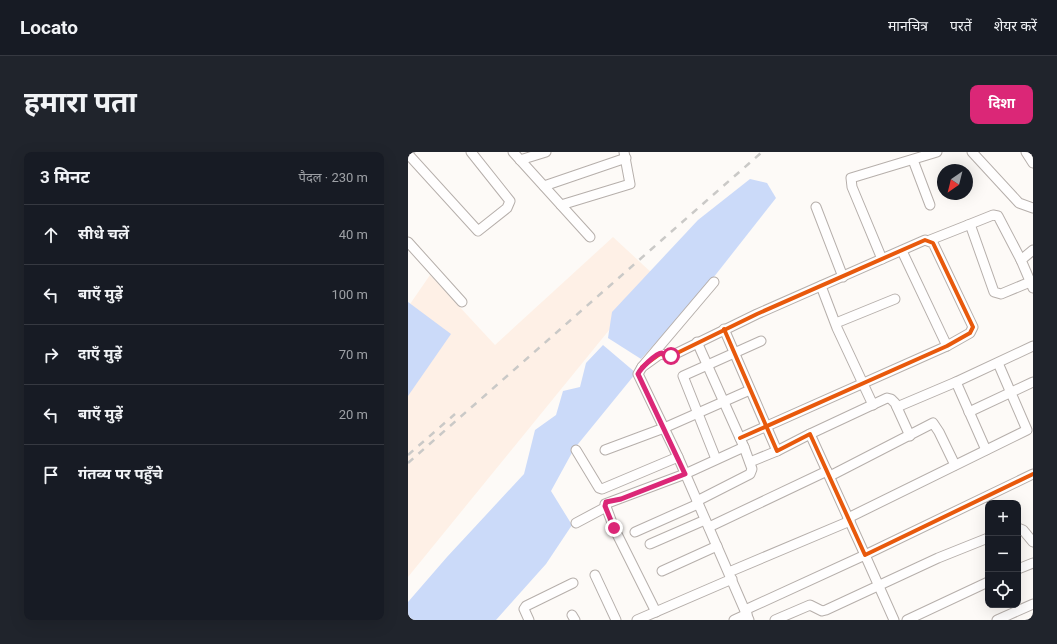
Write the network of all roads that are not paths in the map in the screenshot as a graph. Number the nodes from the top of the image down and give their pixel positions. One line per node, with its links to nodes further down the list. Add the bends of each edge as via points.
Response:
1 (470, 152): 7 (street, via 510,201 507,208 478,231)
2 (513, 152): 9 (street)
3 (546, 152): 9 (street)
4 (937, 152): 10 (street)
5 (972, 152): 16 (street, via 1019,204)
6 (1026, 152): 11 (street)
7 (408, 154)
8 (626, 154): 12 (street); 13 (street, via 630,184)
9 (520, 160): 12 (street)
10 (913, 160): 14 (street); 23 (street, via 882,167 850,179)
11 (1033, 163)
12 (544, 186): 13 (street)
13 (561, 205): 18 (street)
14 (930, 205)
15 (816, 207): 25 (street)
16 (1033, 208)
17 (968, 225): 19 (street); 24 (street, via 993,215 998,216); 27 (street, via 971,227 994,292 1001,294)
18 (590, 237)
19 (930, 240): 22 (street); 35 (street, via 973,327 970,333)
20 (408, 242): 30 (street)
21 (1033, 250): 24 (street)
22 (902, 251): 23 (street); 35 (street)
23 (882, 259): 25 (street)
24 (1021, 260): 27 (street)
25 (843, 277): 28 (street)
26 (714, 282): 40 (street)
27 (1032, 285)
28 (821, 286): 31 (street); 32 (street)
29 (895, 299): 31 (street)
30 (462, 302)
31 (836, 323): 43 (street)
32 (724, 329): 34 (street); 37 (street)
33 (761, 341): 37 (street)
34 (696, 342): 39 (street); 40 (street, via 670,356 660,354)
35 (947, 346): 43 (street)
36 (1033, 346): 38 (street)
37 (735, 353): 39 (street); 44 (street)
38 (998, 363): 41 (street); 45 (street)
39 (707, 364): 46 (street); 50 (street, via 682,377)
40 (642, 367): 52 (street, via 639,376)
41 (956, 382): 48 (street); 49 (street)
42 (1033, 382): 45 (street)
43 (864, 384): 47 (street); 51 (street)
44 (750, 390): 46 (street); 51 (street)
45 (1011, 392): 49 (street); 53 (street)
46 (724, 402): 50 (street); 56 (street)
47 (873, 405): 48 (street, via 889,398); 54 (street)
48 (897, 407): 55 (street)
49 (969, 412): 59 (street)
50 (697, 414): 52 (street); 62 (street)
51 (766, 426): 56 (street); 60 (street)
52 (664, 428): 58 (street); 61 (street)
53 (1030, 429): 59 (street)
54 (810, 434): 60 (street); 65 (street)
55 (910, 436): 64 (street, via 933,423); 65 (street)
56 (742, 443): 62 (street); 63 (street)
57 (576, 450): 61 (street, via 602,489)
58 (605, 450)
59 (986, 450): 64 (street)
60 (777, 452): 63 (street)
61 (678, 457): 66 (street)
62 (716, 459): 66 (street)
63 (750, 462): 68 (street, via 750,474)
64 (955, 465): 70 (street)
65 (828, 473): 70 (street); 72 (street)
66 (685, 474): 68 (street); 69 (street, via 621,499 606,502)
67 (1033, 474): 79 (street)
68 (698, 502): 72 (street); 74 (street)
69 (606, 508): 71 (street); 89 (street)
70 (849, 519): 79 (street); 84 (street)
71 (576, 523)
72 (707, 523): 77 (street); 78 (street)
73 (1021, 529): 76 (street)
74 (635, 532)
75 (985, 539): 87 (street, via 938,558)
76 (1033, 542)
77 (650, 544)
78 (717, 546): 82 (street); 84 (street)
79 (865, 555): 87 (street); 90 (street)
80 (1033, 563): 81 (street)
81 (1021, 568)
82 (662, 571)
83 (595, 575): 92 (street)
84 (731, 576): 89 (street); 90 (street)
85 (573, 582): 91 (street, via 526,606 524,609)
86 (985, 583): 97 (street)
87 (879, 587): 95 (street, via 826,610 822,611 810,605); 96 (street)
88 (1033, 604): 98 (street)
89 (656, 612): 93 (street)
90 (747, 614): 94 (street)
91 (530, 620)
92 (616, 620)
93 (637, 620)
94 (734, 620)
95 (775, 620)
96 (894, 620)
97 (907, 620)
98 (997, 620)

